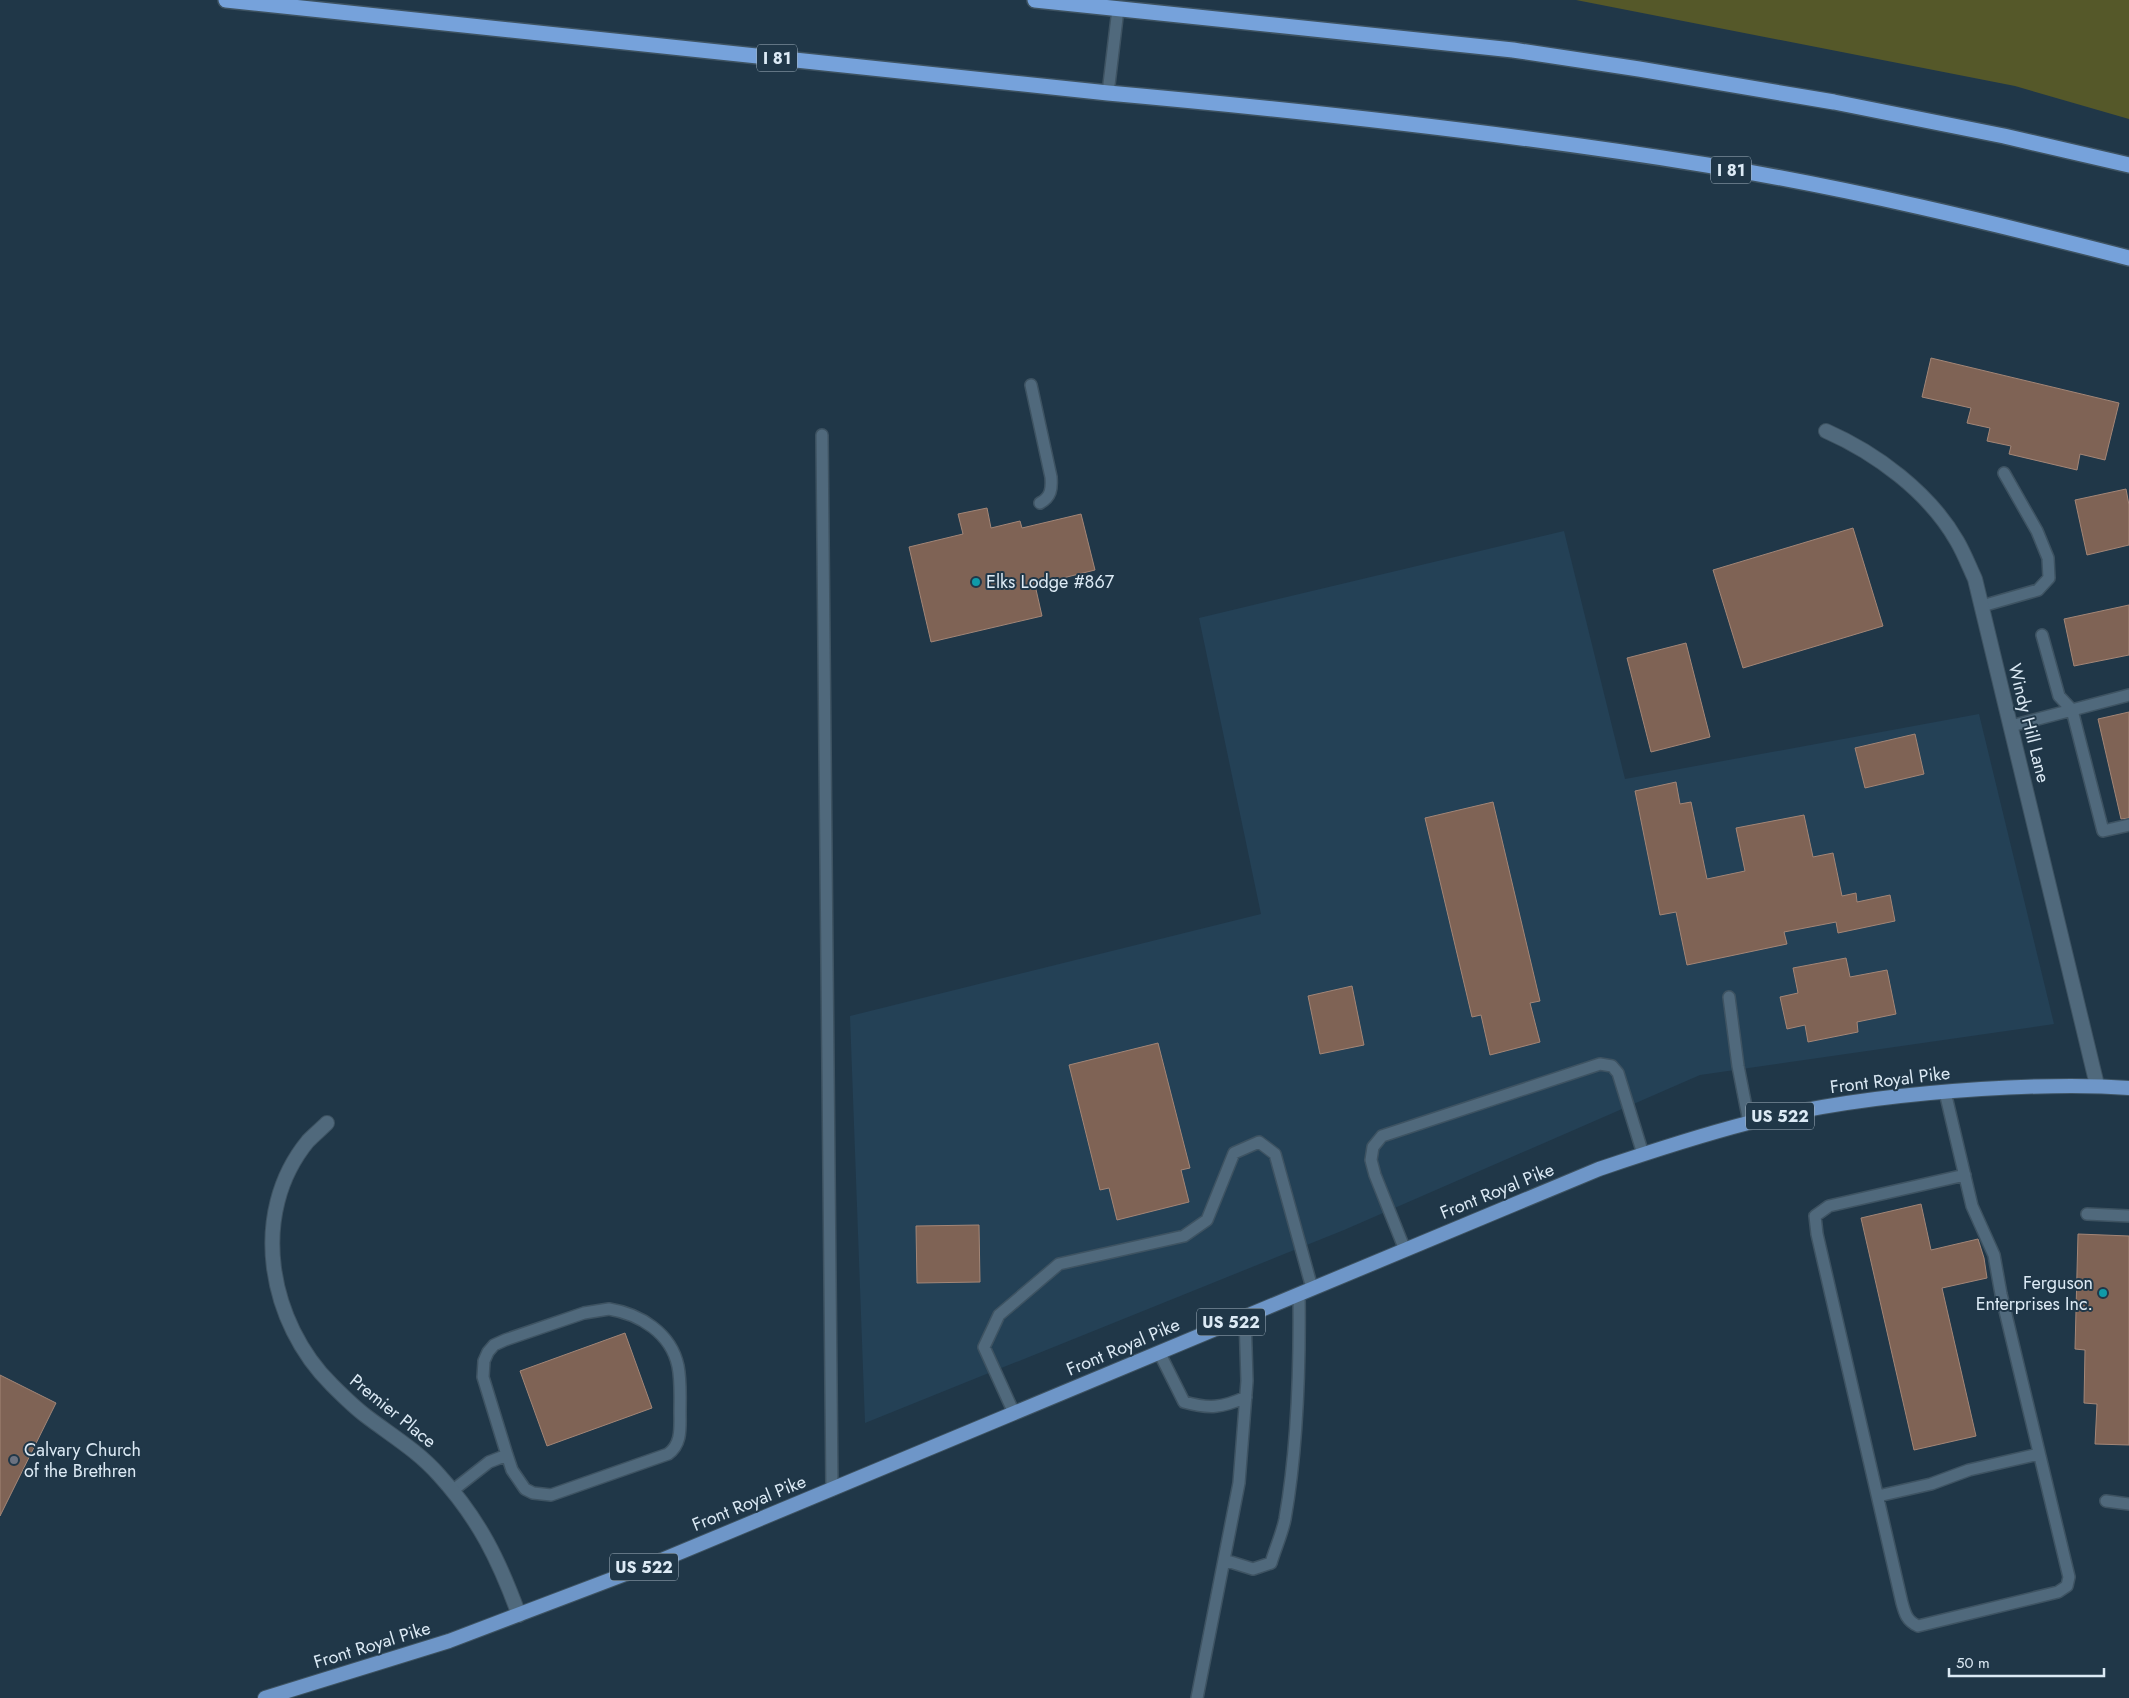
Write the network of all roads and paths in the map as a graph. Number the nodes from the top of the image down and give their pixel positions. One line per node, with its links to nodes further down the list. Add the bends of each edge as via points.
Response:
1 (226, 0): 4 (highway, I 81)
2 (1035, 0): 3 (highway)
3 (1118, 9): 4 (lane); 5 (highway, via 1513,50 1639,69 1834,102 2004,136)
4 (1108, 93): 6 (highway, I 81, via 1234,104 1519,138 1708,165 1869,196)
5 (2129, 166)
6 (2129, 258)
7 (1031, 385): 11 (lane, via 1052,490)
8 (1826, 431): 12 (street, Windy Hill Lane, via 1867,452 1901,477 1929,504 1957,540 1975,579)
9 (822, 435): 36 (lane)
10 (2004, 473): 12 (lane, via 2037,531 2048,558 2049,578 2038,590)
11 (1040, 503)
12 (1982, 606): 16 (street, Windy Hill Lane)
13 (2042, 635): 15 (lane, via 2059,696)
14 (2129, 695): 15 (lane)
15 (2072, 710): 16 (lane); 17 (lane, via 2103,831)
16 (2011, 726): 19 (street, Windy Hill Lane)
17 (2129, 825)
18 (1729, 997): 22 (lane)
19 (2096, 1085): 20 (highway, Front Royal Pike / US 522); 21 (highway, Front Royal Pike / US 522, via 2040,1085)
20 (2129, 1088)
21 (1945, 1092): 22 (highway, Front Royal Pike / US 522, via 1830,1106); 25 (lane)
22 (1749, 1122): 24 (highway, Front Royal Pike / US 522)
23 (327, 1123): 37 (street, Premier Place, via 308,1142 292,1167 275,1213 272,1251 275,1281 284,1312 308,1357 331,1384 364,1415 414,1450)
24 (1643, 1154): 28 (highway, Front Royal Pike / US 522, via 1599,1169); 28 (lane, via 1618,1073 1612,1066 1600,1064 1382,1136 1373,1147 1371,1160)
25 (1965, 1175): 34 (lane, via 1972,1206 1994,1255); 38 (lane, via 1829,1206 1815,1216)
26 (2087, 1214): 27 (lane)
27 (2129, 1216)
28 (1405, 1250): 29 (highway, Front Royal Pike / US 522)
29 (1306, 1291): 30 (highway, Front Royal Pike / US 522); 33 (lane, via 1274,1154 1259,1142 1234,1153 1207,1220 1184,1236 1059,1264 999,1315 984,1348); 41 (lane, via 1294,1447 1284,1521 1271,1563 1252,1569)
30 (1245, 1316): 31 (highway, Front Royal Pike / US 522); 32 (lane)
31 (1159, 1352): 32 (lane, via 1184,1402 1202,1407 1226,1406); 33 (highway, Front Royal Pike / US 522)
32 (1246, 1397): 41 (lane, via 1239,1483)
33 (1014, 1413): 36 (highway, Front Royal Pike / US 522)
34 (2039, 1454): 38 (lane); 38 (lane, via 2068,1577 2067,1586 2058,1592 1927,1625 1914,1624 1906,1616)
35 (506, 1455): 35 (lane, via 526,1489 542,1496 556,1494 668,1454 675,1449 680,1433 678,1367 672,1347 647,1322 609,1309 584,1313 494,1345 482,1369); 37 (lane, via 489,1462)
36 (832, 1490): 42 (highway, Front Royal Pike / US 522)
37 (452, 1491): 42 (street, Premier Place, via 490,1544)
38 (1878, 1496)
39 (2106, 1501): 40 (lane)
40 (2129, 1504)
41 (1224, 1560): 44 (lane)
42 (519, 1615): 43 (highway, Front Royal Pike / US 522, via 381,1663)
43 (265, 1698)
44 (1197, 1698)

